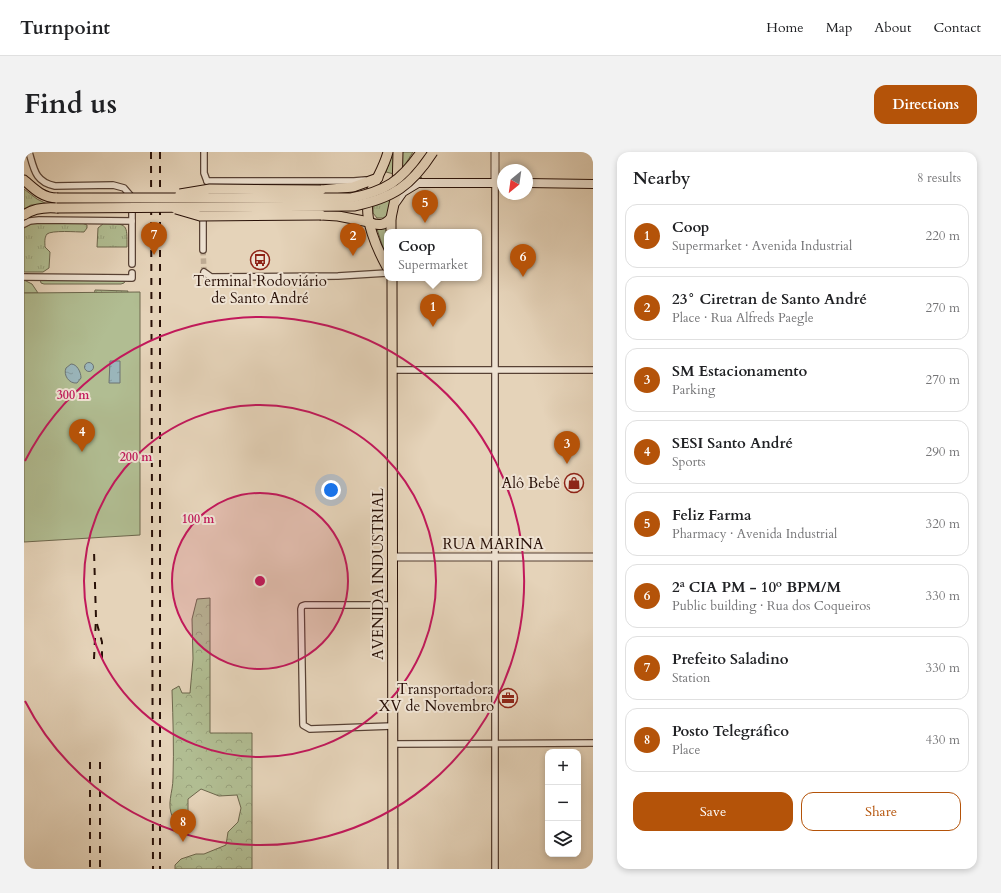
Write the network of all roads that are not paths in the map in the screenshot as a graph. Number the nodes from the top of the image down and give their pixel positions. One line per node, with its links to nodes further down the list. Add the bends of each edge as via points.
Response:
1 (28, 152): 22 (street, via 37,176 50,185 124,188 132,199)
2 (204, 152): 11 (street, via 204,172)
3 (388, 152): 9 (main road)
4 (398, 152): 12 (main road)
5 (422, 152): 17 (main road, bridge, via 403,175 390,185 379,191 351,198)
6 (432, 152): 17 (main road, bridge, via 408,183 395,193 354,206)
7 (495, 152): 8 (street)
8 (497, 168)
9 (378, 178): 11 (street, via 354,181); 12 (main road, via 390,177); 17 (main road, bridge, via 353,188 192,191); 23 (main road, via 368,204)
10 (24, 180): 19 (main road)
11 (207, 181): 26 (street, via 203,189)
12 (397, 182): 18 (main road)
13 (497, 183): 18 (main road, via 418,184 403,192)
14 (533, 183): 15 (main road)
15 (593, 184)
16 (499, 200): 35 (street)
17 (165, 202): 19 (main road, bridge); 23 (main road, bridge, via 200,216 321,215)
18 (396, 202): 21 (main road)
19 (57, 203): 20 (main road)
20 (24, 215)
21 (391, 218): 23 (main road, via 383,225); 25 (main road)
22 (132, 221): 24 (street, via 39,220); 28 (street)
23 (369, 222): 27 (main road)
24 (24, 224)
25 (391, 229)
26 (203, 250)
27 (384, 260)
28 (132, 264)
29 (204, 272): 31 (street, via 211,277)
30 (132, 273): 32 (street, via 132,278)
31 (384, 273)
32 (24, 277)
33 (392, 281): 34 (main road, AVENIDA INDUSTRIAL)
34 (392, 370): 35 (street); 37 (main road, AVENIDA INDUSTRIAL)
35 (495, 370): 36 (street); 38 (street)
36 (593, 370)
37 (392, 557): 38 (street, RUA MARINA); 40 (main road, AVENIDA INDUSTRIAL)
38 (495, 557): 39 (street, RUA MARINA); 44 (street)
39 (593, 557)
40 (392, 605): 41 (main road, AVENIDA INDUSTRIAL); 41 (street, via 305,605 301,609 302,722 305,727 310,729)
41 (392, 726): 43 (main road, AVENIDA INDUSTRIAL)
42 (593, 743): 44 (street)
43 (393, 744): 44 (street); 45 (main road, AVENIDA INDUSTRIAL)
44 (495, 744): 46 (street)
45 (393, 869)
46 (496, 869)

